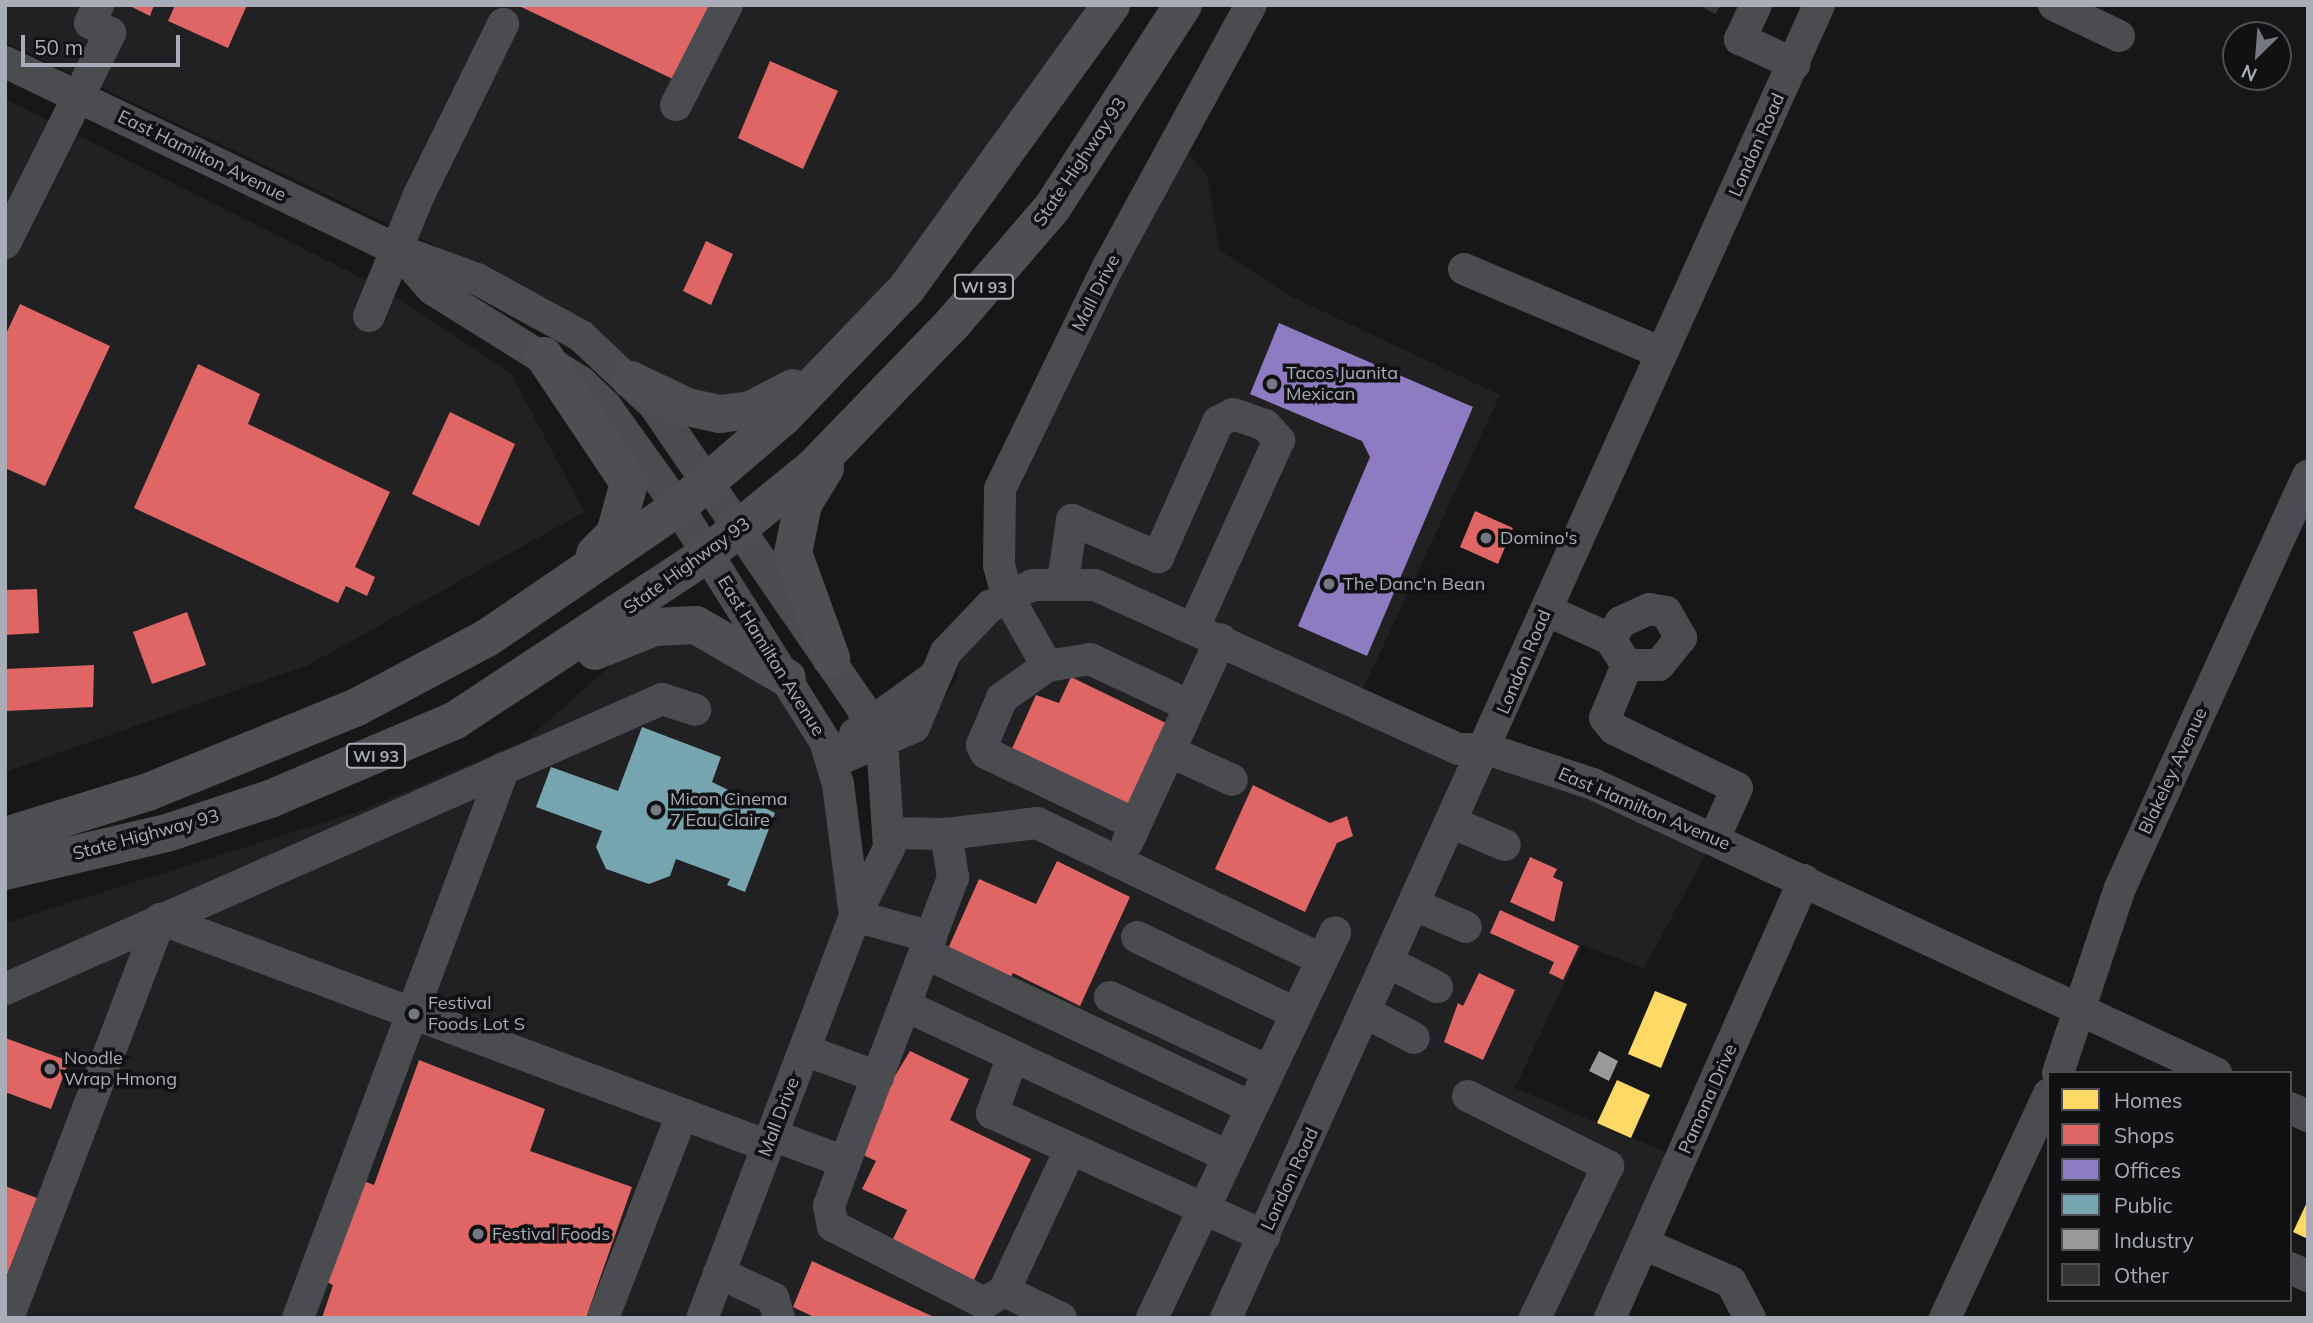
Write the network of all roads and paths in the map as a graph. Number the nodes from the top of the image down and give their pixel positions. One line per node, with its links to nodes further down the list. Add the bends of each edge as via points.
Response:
1 (98, 5): 13 (street, via 90,23 110,33)
2 (727, 5): 14 (street)
3 (1111, 5): 20 (main road, State Highway 93, via 923,268)
4 (1183, 5): 23 (main road, State Highway 93 / WI 93, via 1052,208)
5 (1251, 5): 33 (street, Mall Drive, via 1108,267 1000,489 994,535)
6 (1756, 5): 12 (street, via 1740,39)
7 (1819, 5): 12 (street, London Road)
8 (2054, 5): 10 (street)
9 (503, 24): 16 (street)
10 (2119, 36)
11 (5, 62): 13 (street, East Hamilton Avenue)
12 (1794, 64): 19 (street, London Road)
13 (75, 96): 15 (street); 16 (street, East Hamilton Avenue)
14 (676, 105)
15 (5, 243)
16 (398, 250): 18 (street); 21 (street, East Hamilton Avenue, via 432,289); 22 (street, East Hamilton Avenue, via 545,314)
17 (1464, 269): 19 (street)
18 (369, 316)
19 (1662, 353): 34 (street, London Road)
20 (846, 355): 22 (main road, via 766,405 736,414 687,407); 25 (main road, State Highway 93)
21 (544, 356): 26 (street, East Hamilton Avenue, via 606,405); 32 (main road, via 625,468 629,483 615,534)
22 (631, 380): 25 (street, East Hamilton Avenue)
23 (845, 437): 27 (main road, State Highway 93 / WI 93); 37 (main road, via 803,504 793,552)
24 (2308, 476): 71 (street, Blakeley Avenue, via 2120,888)
25 (710, 481): 26 (main road, State Highway 93); 27 (street, East Hamilton Avenue)
26 (678, 507): 29 (street, East Hamilton Avenue); 32 (main road, State Highway 93)
27 (740, 530): 29 (main road, State Highway 93 / WI 93); 37 (street, East Hamilton Avenue)
28 (1130, 545): 30 (street, via 1072,520); 31 (street); 35 (street, via 1158,557 1218,422 1233,414 1265,425 1279,440)
29 (707, 554): 38 (street, East Hamilton Avenue); 41 (main road, State Highway 93 / WI 93)
30 (1063, 581): 31 (street, East Hamilton Avenue); 33 (street, East Hamilton Avenue)
31 (1115, 591): 35 (street, East Hamilton Avenue)
32 (556, 593): 54 (main road, State Highway 93, via 357,707 148,792)
33 (1007, 595): 40 (street, Mall Drive); 44 (street, East Hamilton Avenue, via 957,637 934,677 919,722)
34 (1546, 610): 36 (street); 45 (street, London Road)
35 (1208, 633): 42 (street); 45 (street, East Hamilton Avenue, via 1458,749)
36 (1610, 639): 39 (street); 39 (street, via 1621,622 1649,609 1666,612 1678,626 1681,638 1659,665)
37 (831, 658): 44 (street, East Hamilton Avenue)
38 (779, 664): 41 (main road, via 725,636 677,624); 47 (street, East Hamilton Avenue)
39 (1627, 665): 55 (street, via 1605,718 1614,729 1737,788)
40 (1047, 666): 42 (street, via 1090,659); 50 (street, via 1002,698 982,745 986,753)
41 (518, 682): 58 (main road, State Highway 93 / WI 93, via 454,721 270,799 167,833)
42 (1190, 706): 46 (street)
43 (695, 710): 48 (street, via 662,699)
44 (874, 732): 47 (street, East Hamilton Avenue); 52 (street, Mall Drive)
45 (1487, 749): 51 (street, London Road); 55 (street, East Hamilton Avenue, via 1593,784)
46 (1169, 751): 49 (street); 50 (street)
47 (833, 762): 61 (street, Mall Drive)
48 (503, 768): 62 (street); 74 (street)
49 (1232, 780)
50 (1135, 824): 57 (street)
51 (1454, 824): 56 (street); 60 (street, London Road)
52 (890, 834): 53 (street); 61 (street, Mall Drive, via 885,866)
53 (946, 834): 57 (street, via 1037,823); 65 (street, via 953,877)
54 (5, 836)
55 (1714, 839): 59 (street, East Hamilton Avenue)
56 (1504, 845)
57 (1118, 862): 72 (street, via 1328,945)
58 (5, 872)
59 (1804, 880): 71 (street, East Hamilton Avenue); 94 (street, Pamona Drive)
60 (1417, 906): 63 (street); 66 (street, London Road)
61 (855, 916): 65 (street); 76 (street, Mall Drive)
62 (160, 919): 68 (street); 74 (street); 99 (street)
63 (1466, 927)
64 (1137, 937): 72 (street)
65 (928, 945): 70 (street); 84 (street)
66 (1390, 963): 67 (street); 73 (street, London Road)
67 (1437, 987)
68 (5, 989)
69 (1110, 997): 78 (street)
70 (906, 1006): 77 (street); 81 (street)
71 (2080, 1008): 79 (street, Blakeley Avenue); 80 (street, East Hamilton Avenue)
72 (1295, 1013): 78 (street)
73 (1367, 1013): 75 (street); 93 (street, London Road)
74 (414, 1014): 86 (street); 100 (street)
75 (1413, 1038)
76 (804, 1050): 81 (street); 88 (street, Mall Drive)
77 (1013, 1056): 89 (street, via 992,1114); 90 (street)
78 (1268, 1071): 84 (street)
79 (2059, 1071)
80 (2212, 1071)
81 (878, 1077): 91 (street)
82 (1468, 1096): 107 (street, via 1608,1166)
83 (2047, 1098): 110 (street)
84 (1251, 1107): 90 (street)
85 (2292, 1109): 87 (street)
86 (682, 1114): 88 (street); 101 (street)
87 (2308, 1116)
88 (770, 1140): 91 (street); 96 (street, Mall Drive)
89 (1070, 1150): 92 (street); 98 (street)
90 (1227, 1156): 92 (street)
91 (845, 1163): 98 (street, via 829,1206 832,1226 845,1237 984,1303)
92 (1202, 1212): 93 (street); 105 (street)
93 (1264, 1236): 106 (street, London Road)
94 (1644, 1244): 108 (street, Pamona Drive); 109 (street, via 1731,1282)
95 (2292, 1269): 97 (street)
96 (719, 1272): 102 (street, Mall Drive); 103 (street, via 773,1298)
97 (2308, 1276)
98 (1004, 1291): 104 (street)
99 (8, 1318)
100 (298, 1318)
101 (603, 1318)
102 (702, 1318)
103 (779, 1318)
104 (1061, 1318)
105 (1152, 1318)
106 (1226, 1318)
107 (1535, 1318)
108 (1610, 1318)
109 (1750, 1318)
110 (1945, 1318)

